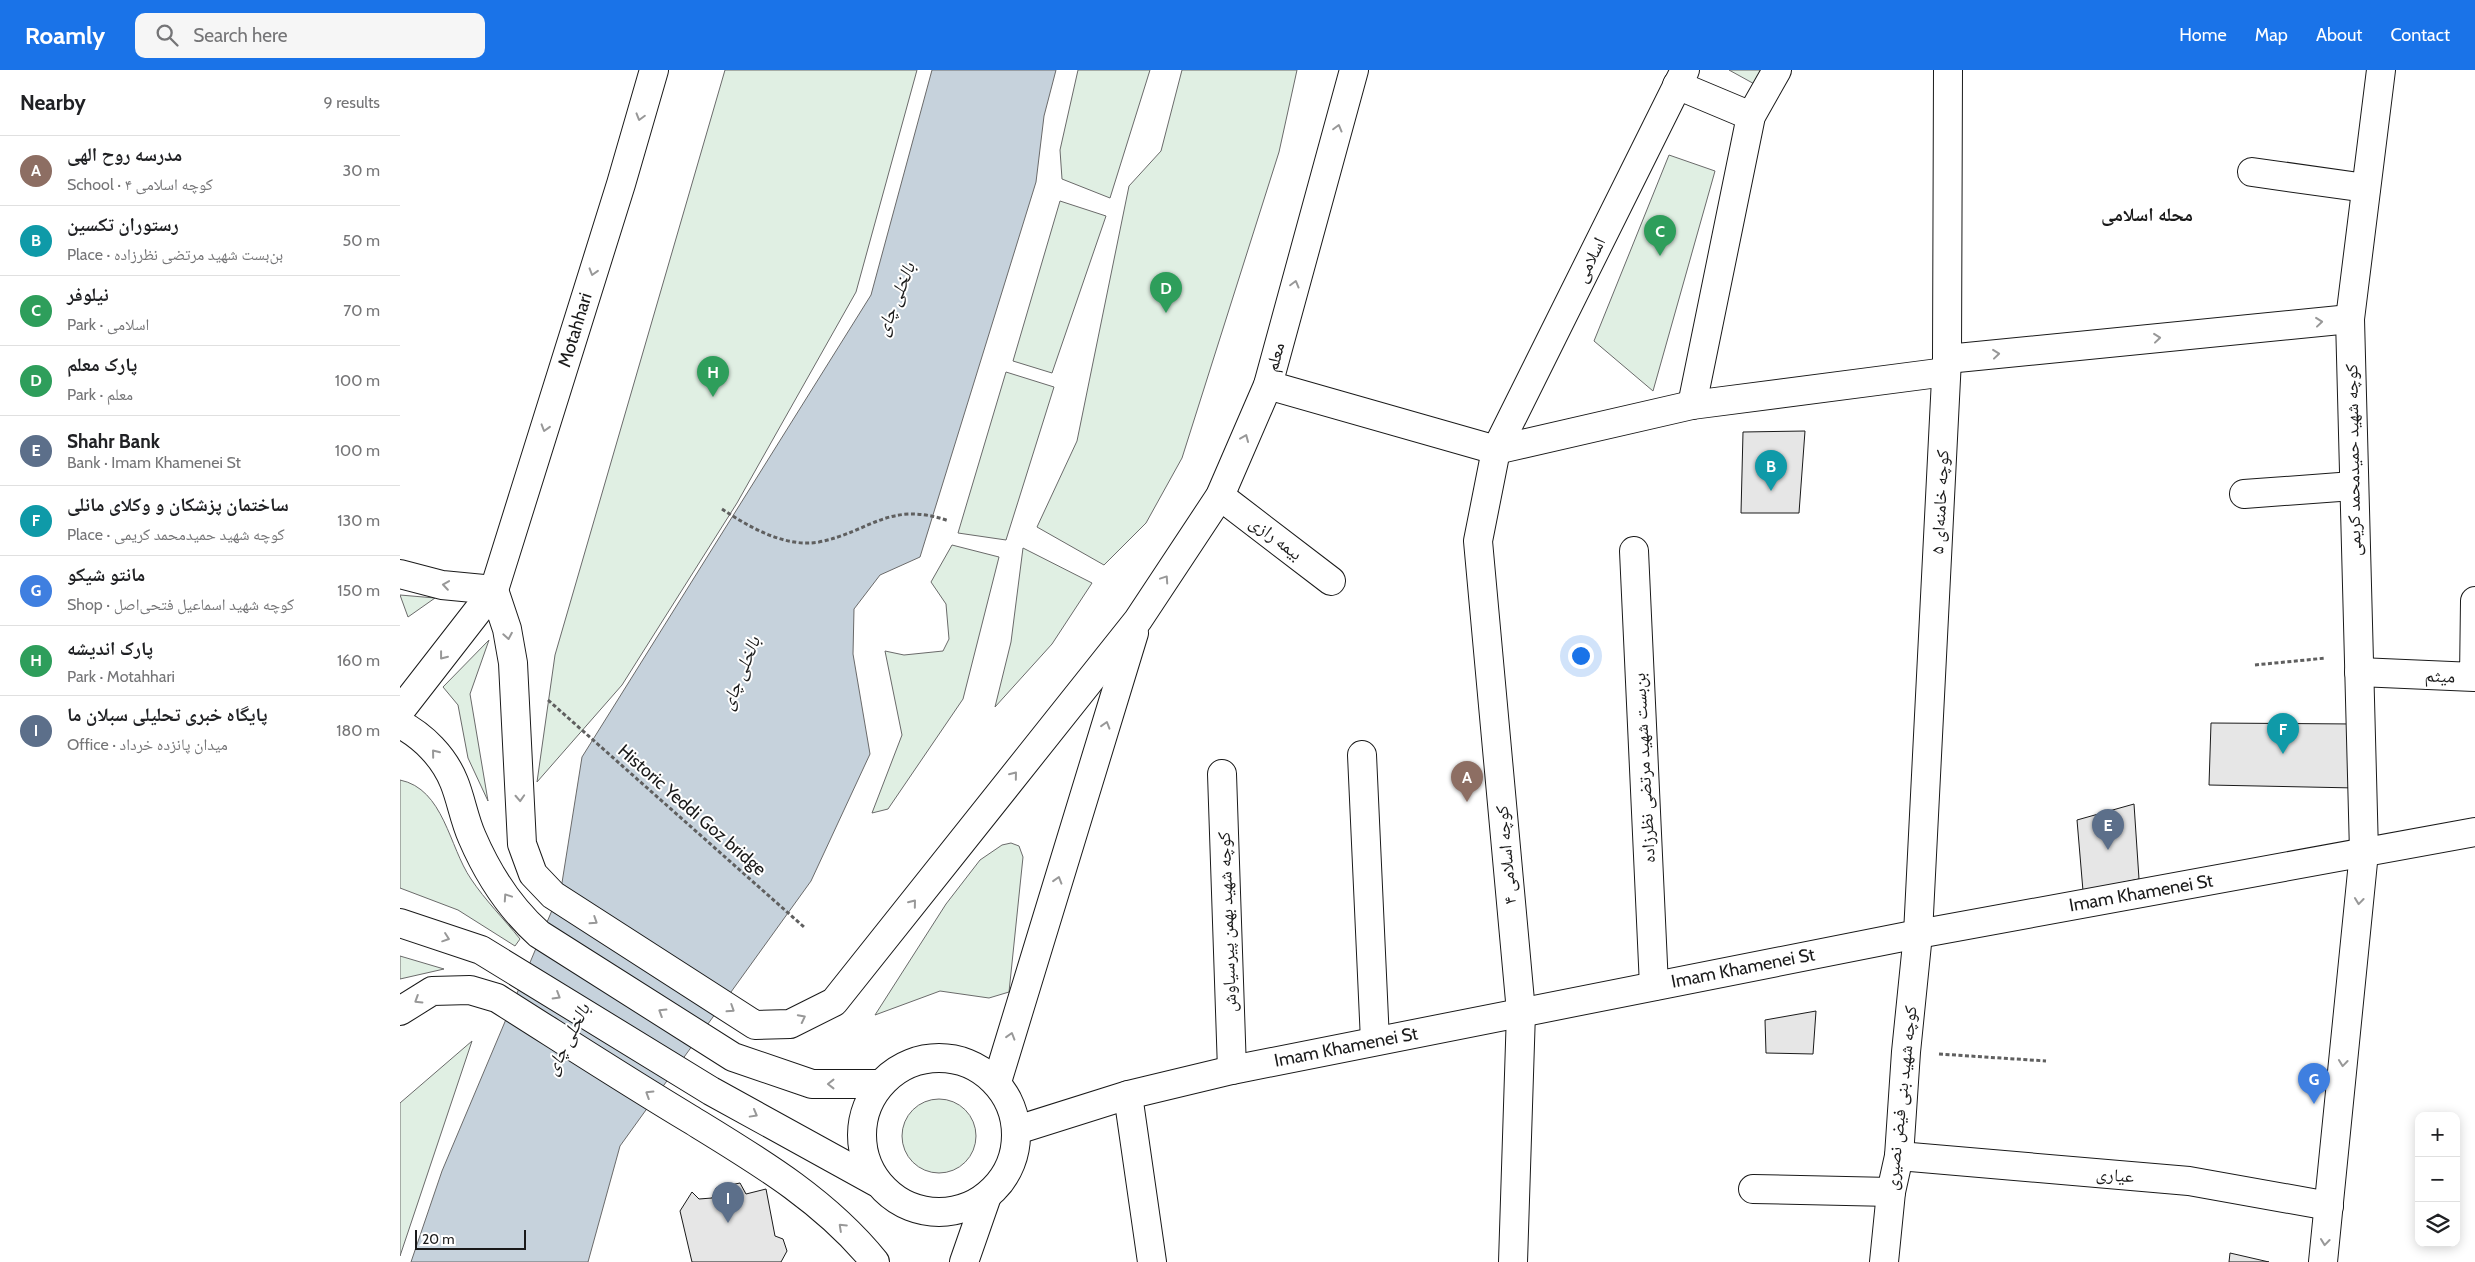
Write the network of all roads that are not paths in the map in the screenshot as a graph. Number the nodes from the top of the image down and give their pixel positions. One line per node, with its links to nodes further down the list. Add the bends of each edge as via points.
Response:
1 (654, 70): 21 (street, Motahhari, one-way to 21)
2 (1354, 70): 12 (street, معلم, one-way to 2)
3 (1777, 70): 7 (street)
4 (1948, 70): 11 (street, کوچه خامنه‌ای ۵)
5 (2381, 70): 9 (street, کوچه شهید حمیدمحمد کریمی)
6 (1681, 77): 7 (street); 14 (street, اسلامی)
7 (1750, 116): 13 (street)
8 (2252, 172): 9 (street)
9 (2366, 188): 10 (street, کوچه شهید حمیدمحمد کریمی)
10 (2350, 319): 11 (street, one-way to 10); 15 (street, کوچه شهید حمیدمحمد کریمی)
11 (1947, 366): 13 (street); 32 (street, کوچه خامنه‌ای ۵)
12 (1268, 385): 14 (street); 17 (street, معلم, one-way to 12)
13 (1692, 405): 14 (street)
14 (1496, 450): 35 (street, کوچه اسلامی ۴, via 1478,541)
15 (2353, 486): 16 (street); 24 (street, کوچه شهید حمیدمحمد کریمی)
16 (2244, 494)
17 (1220, 496): 20 (street, بیمه رازی); 23 (street, معلم, one-way to 17)
18 (1634, 551): 33 (street, بن‌بست شهید مرتضی نظرزاده)
19 (400, 574): 21 (street, one-way to 19, via 442,585)
20 (1332, 581)
21 (494, 590): 23 (street, one-way to 23, via 508,629 513,663 522,844 533,874 553,895 755,1025 790,1024 834,1002); 25 (street, one-way to 25)
22 (2475, 601): 24 (street, میثم, via 2474,677)
23 (1138, 620): 38 (street, one-way to 23)
24 (2359, 663): 30 (street, کوچه شهید حمیدمحمد کریمی)
25 (400, 711)
26 (400, 724): 39 (street, one-way to 26, via 812,1084 733,1057 538,934 522,918 484,862 471,834 454,780 416,732)
27 (1362, 755): 36 (street)
28 (1222, 774): 37 (street, کوچه شهید بهمن پیرسیاوش)
29 (2475, 832): 30 (street, Imam Khamenei St)
30 (2364, 852): 32 (street, Imam Khamenei St); 47 (street, کوچه شهید حمیدمحمد کریمی, one-way to 47)
31 (400, 922): 43 (street, one-way to 43, via 481,950 711,1090)
32 (1918, 934): 33 (street, Imam Khamenei St); 42 (street, کوچه شهید بنی فیض نصیری)
33 (1654, 986): 35 (street, Imam Khamenei St)
34 (400, 1011): 48 (street, one-way to 34, via 821,1207 749,1153 498,998 470,990 432,991)
35 (1521, 1012): 36 (street, Imam Khamenei St); 51 (street, کوچه اسلامی ۴)
36 (1375, 1041): 37 (street, Imam Khamenei St)
37 (1232, 1070): 40 (street, Imam Khamenei St)
38 (996, 1082): 39 (street, via 976,1066 951,1058 925,1059 900,1068); 41 (street, via 1011,1105)
39 (880, 1084): 43 (street, via 866,1107 861,1133 864,1159)
40 (1128, 1095): 41 (street, Imam Khamenei St); 50 (street)
41 (1016, 1130): 46 (street, via 1014,1156 1004,1178)
42 (1899, 1156): 45 (street, کوچه شهید بنی فیض نصیری); 47 (street, عیاری, via 2189,1181)
43 (876, 1182): 46 (street, via 896,1200 917,1210 942,1213 966,1208)
44 (1753, 1189): 45 (street)
45 (1891, 1192): 52 (street, کوچه شهید بنی فیض نصیری)
46 (987, 1196): 49 (street)
47 (2329, 1206): 53 (street, کوچه شهید حمیدمحمد کریمی, one-way to 53)
48 (875, 1262)
49 (964, 1262)
50 (1152, 1262)
51 (1513, 1262)
52 (1884, 1262)
53 (2323, 1262)

